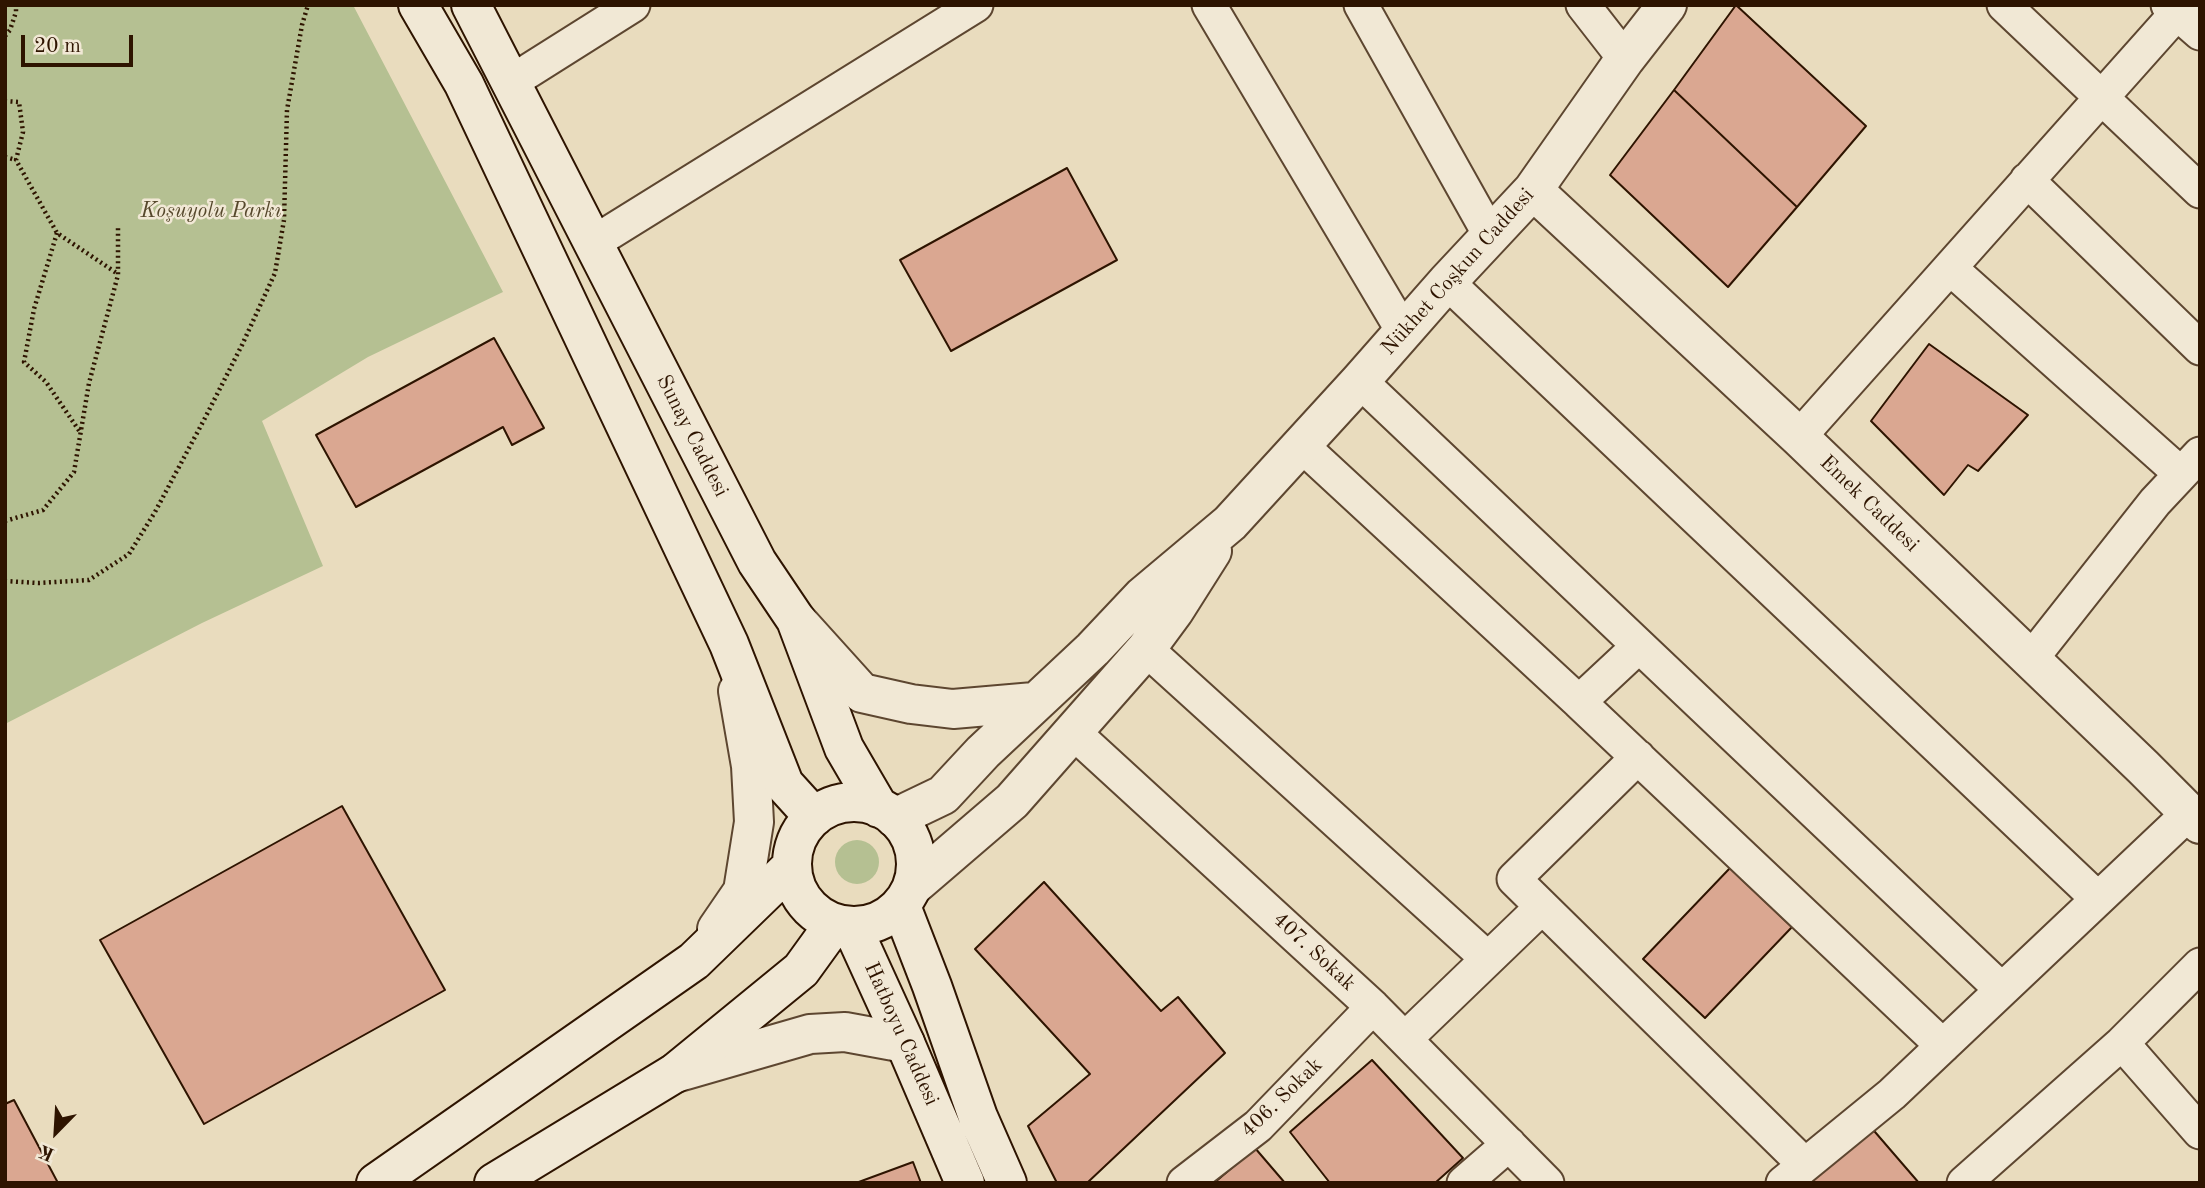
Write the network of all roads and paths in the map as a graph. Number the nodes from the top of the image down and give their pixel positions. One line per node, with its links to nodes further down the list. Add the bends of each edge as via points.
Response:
1 (16, 5): 13 (path)
2 (308, 5): 39 (path, via 287,110 284,220 275,273 205,418 129,555 89,580)
3 (418, 5): 41 (main road, via 464,84)
4 (471, 5): 15 (main road, Sunay Caddesi)
5 (633, 5): 15 (street)
6 (976, 5): 26 (street)
7 (1209, 5): 30 (street)
8 (1361, 5): 25 (street)
9 (1583, 5): 14 (street)
10 (1667, 5): 14 (main road, Nükhet Coşkun Caddesi)
11 (2004, 5): 16 (street)
12 (2182, 14): 16 (street)
13 (5, 36)
14 (1625, 59): 21 (main road, Nükhet Coşkun Caddesi)
15 (511, 82): 26 (main road, Sunay Caddesi)
16 (2101, 99): 20 (street); 22 (street)
17 (5, 101): 19 (path, via 19,102 23,132)
18 (5, 157): 19 (path)
19 (16, 160): 24 (path)
20 (2027, 180): 27 (street); 31 (street)
21 (1533, 190): 25 (main road, Nükhet Coşkun Caddesi); 34 (main road, Emek Caddesi)
22 (2200, 191)
23 (118, 228): 28 (path)
24 (57, 233): 28 (path); 33 (path, via 24,362 46,382)
25 (1490, 235): 29 (main road, Nükhet Coşkun Caddesi)
26 (593, 243): 40 (main road, Sunay Caddesi, via 757,562)
27 (1950, 268): 34 (street); 36 (street)
28 (118, 275): 33 (path, via 89,383)
29 (1447, 282): 30 (main road, Nükhet Coşkun Caddesi); 54 (street)
30 (1403, 331): 32 (main road, Nükhet Coşkun Caddesi)
31 (2200, 348)
32 (1360, 381): 35 (main road, Nükhet Coşkun Caddesi); 42 (street)
33 (81, 433): 37 (path, via 74,472 43,510)
34 (1799, 437): 44 (main road, Emek Caddesi)
35 (1301, 445): 38 (main road, Nükhet Coşkun Caddesi); 46 (street)
36 (2190, 464): 44 (street)
37 (5, 521)
38 (1230, 523): 43 (main road); 45 (main road, via 1143,596)
39 (5, 581)
40 (796, 621): 45 (main road, Sunay Caddesi, via 862,693 953,709); 49 (main road, via 844,748)
41 (729, 644): 50 (main road, via 784,784); 58 (main road, via 751,766 754,822 743,891)
42 (1639, 646): 46 (street); 60 (street)
43 (1146, 649): 47 (main road); 57 (street)
44 (2031, 659): 51 (main road, Emek Caddesi)
45 (1034, 702): 49 (main road, via 943,795)
46 (1579, 702): 48 (street)
47 (1072, 731): 53 (main road, via 1012,801); 61 (street, 407. Sokak)
48 (1638, 757): 55 (street, via 1514,879); 65 (street)
49 (887, 813): 50 (main road, via 863,803 845,803); 53 (main road, via 908,832 915,849 916,868)
50 (814, 817): 52 (main road, via 794,847)
51 (2194, 819): 54 (street)
52 (792, 866): 56 (main road, via 804,901 818,914); 58 (main road)
53 (907, 896): 56 (main road, via 893,913 875,923); 73 (main road, via 932,986 978,1117)
54 (2098, 899): 60 (street)
55 (1542, 907): 57 (street); 69 (street)
56 (843, 925): 63 (main road, Hatboyu Caddesi); 66 (main road, via 801,970)
57 (1488, 959): 62 (street)
58 (694, 961): 70 (main road)
59 (2200, 965): 64 (street)
60 (2002, 990): 65 (street)
61 (1373, 1007): 62 (street, 407. Sokak); 74 (street, 406. Sokak, via 1258,1126)
62 (1405, 1039): 68 (street, 407. Sokak)
63 (905, 1043): 66 (main road, via 845,1031 810,1034); 72 (main road, Hatboyu Caddesi)
64 (2122, 1044): 67 (street); 77 (street)
65 (1942, 1046): 69 (street, via 1892,1094)
66 (675, 1073): 71 (main road)
67 (2200, 1132)
68 (1509, 1144): 75 (street); 76 (street, 407. Sokak)
69 (1794, 1174)
70 (376, 1183)
71 (494, 1183)
72 (965, 1183)
73 (1007, 1183)
74 (1184, 1183)
75 (1464, 1183)
76 (1547, 1183)
77 (1964, 1183)

